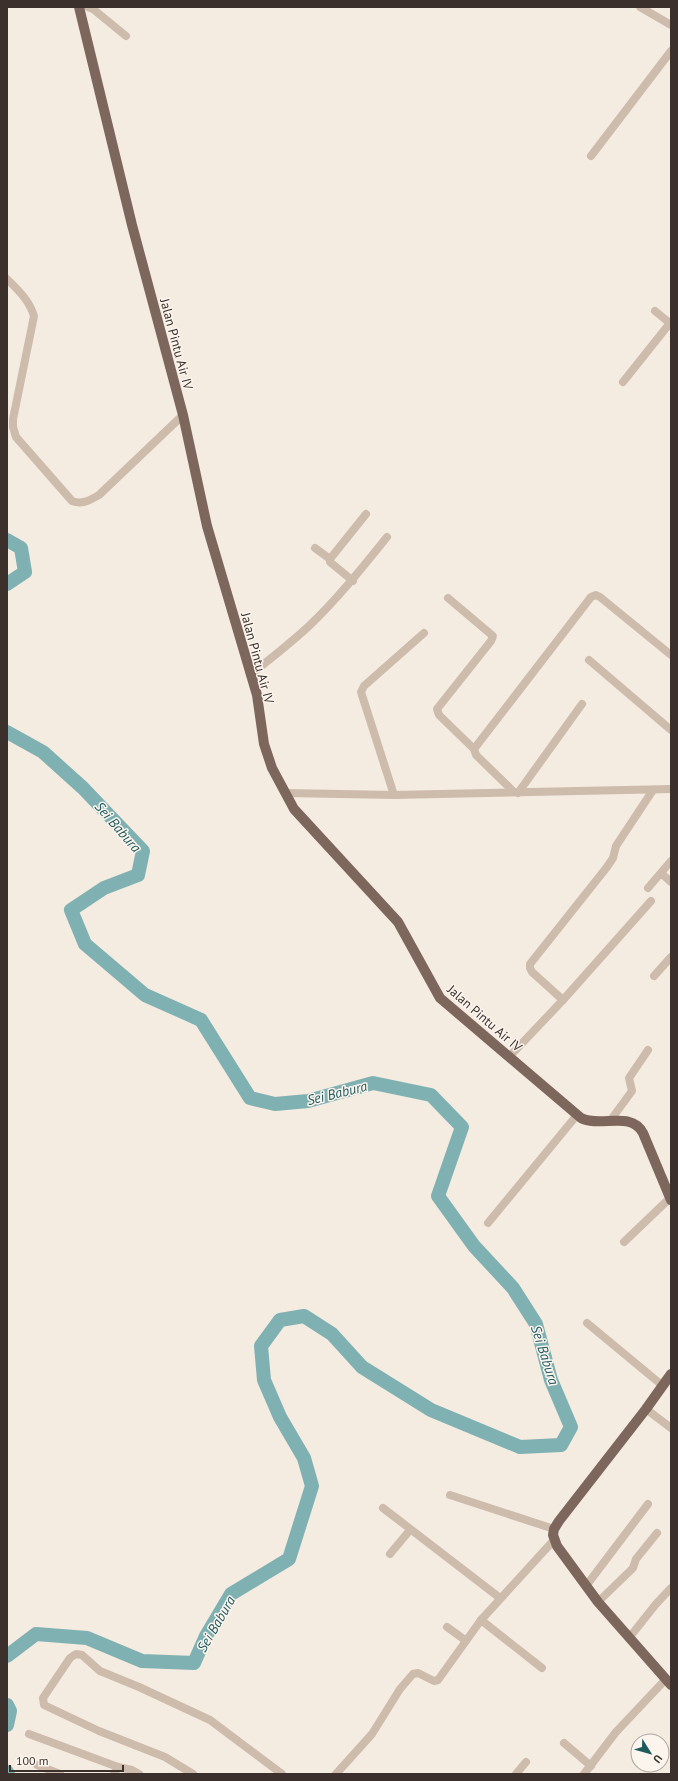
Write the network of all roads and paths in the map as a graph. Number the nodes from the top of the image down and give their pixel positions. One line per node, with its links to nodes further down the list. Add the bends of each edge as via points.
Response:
1 (78, 7): 12 (main road, Jalan Pintu Air IV, via 132,225)
2 (88, 7): 5 (street)
3 (640, 7): 4 (street)
4 (671, 25)
5 (126, 36)
6 (671, 51): 7 (street)
7 (591, 156)
8 (7, 279): 12 (street, via 24,296 34,316 13,419 16,437 72,500 78,503 99,495)
9 (655, 311): 10 (street)
10 (670, 323): 11 (street)
11 (623, 382)
12 (183, 415): 22 (main road, Jalan Pintu Air IV, via 207,526)
13 (366, 514): 16 (street)
14 (387, 537): 17 (street)
15 (315, 548): 16 (street)
16 (330, 559): 17 (street, via 330,562)
17 (353, 581): 22 (street, via 306,629)
18 (448, 598): 25 (street, via 493,636 437,709 439,715)
19 (424, 633): 30 (street, via 364,686 361,692)
20 (671, 655): 25 (street, via 600,598 593,596)
21 (589, 660): 24 (street)
22 (250, 675): 28 (main road, Jalan Pintu Air IV, via 264,744 272,768)
23 (582, 704): 29 (street)
24 (671, 730)
25 (474, 749): 29 (street, via 476,755)
26 (671, 789): 27 (street)
27 (653, 790): 29 (street); 38 (street, via 616,846 607,867 530,964 532,972)
28 (285, 793): 30 (street); 40 (main road, Jalan Pintu Air IV, via 294,809 398,922 440,998)
29 (516, 793): 30 (street)
30 (394, 795)
31 (671, 861): 32 (street)
32 (662, 874): 33 (street); 34 (street)
33 (671, 882)
34 (648, 888)
35 (651, 901): 38 (street)
36 (671, 957): 37 (street)
37 (654, 976)
38 (563, 1000): 40 (street)
39 (648, 1050): 42 (street, via 629,1078 632,1091)
40 (509, 1057): 41 (main road, Jalan Pintu Air IV)
41 (577, 1115): 42 (main road, Jalan Pintu Air IV, via 588,1120); 44 (street)
42 (610, 1121): 43 (main road, Jalan Pintu Air IV, via 635,1123 640,1127)
43 (670, 1199): 45 (street)
44 (488, 1223)
45 (624, 1242)
46 (587, 1323): 48 (street)
47 (671, 1374): 48 (main road)
48 (663, 1386): 49 (main road)
49 (646, 1409): 50 (street); 54 (main road)
50 (671, 1428)
51 (450, 1495): 54 (street)
52 (648, 1504): 59 (street)
53 (382, 1508): 55 (street)
54 (554, 1529): 57 (main road)
55 (410, 1530): 58 (street); 61 (street)
56 (657, 1533): 62 (street, via 636,1559 633,1568)
57 (554, 1540): 59 (main road); 61 (street)
58 (390, 1554)
59 (586, 1586): 62 (main road)
60 (671, 1588): 65 (street)
61 (500, 1598): 63 (street)
62 (598, 1602): 65 (main road)
63 (481, 1620): 66 (street); 67 (street)
64 (447, 1627): 66 (street)
65 (629, 1638): 68 (main road)
66 (465, 1640): 75 (street, via 438,1680 434,1681 418,1673 413,1674 400,1689 372,1734)
67 (542, 1668)
68 (668, 1682): 73 (street, via 616,1732)
69 (29, 1734): 74 (street)
70 (564, 1742): 73 (street)
71 (526, 1762): 80 (street)
72 (37, 1765): 76 (street)
73 (591, 1766): 81 (street)
74 (116, 1771): 77 (street, via 132,1770)
75 (339, 1773)
76 (60, 1774)
77 (139, 1774)
78 (193, 1774): 79 (street, via 165,1758 44,1705 43,1698 70,1658 76,1654 82,1655 100,1672 210,1720)
79 (282, 1774)
80 (516, 1774)
81 (584, 1774)

